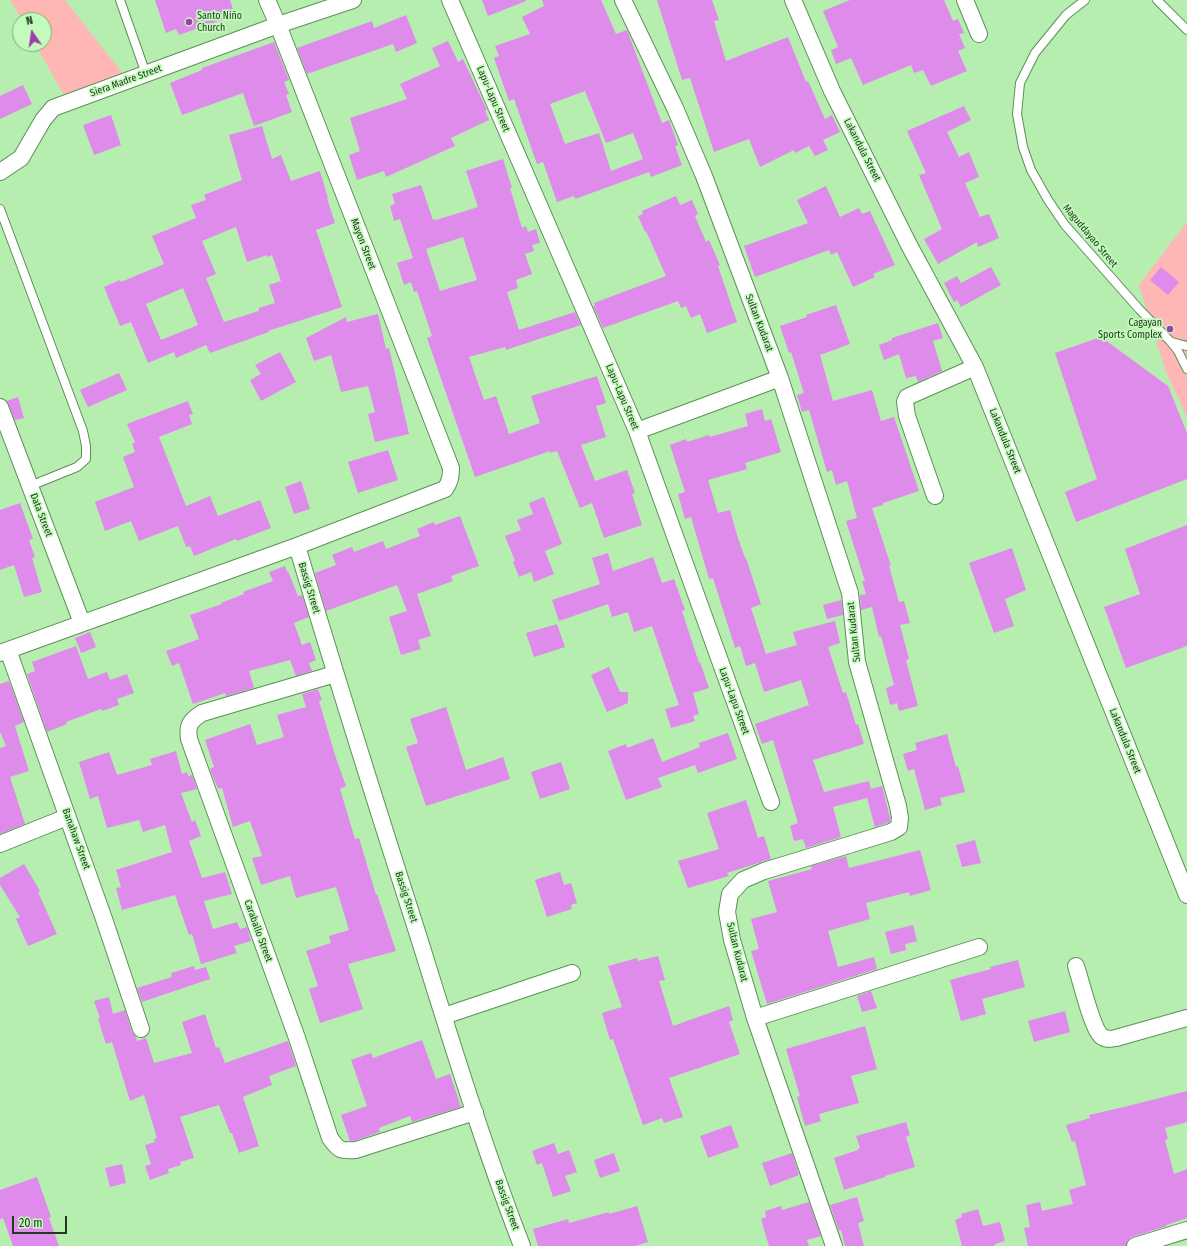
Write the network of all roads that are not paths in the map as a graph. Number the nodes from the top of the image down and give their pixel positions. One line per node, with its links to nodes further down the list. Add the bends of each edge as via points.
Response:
1 (120, 0): 13 (lane)
2 (266, 0): 10 (street, Mayon Street)
3 (354, 0): 10 (street, Siera Madre Street)
4 (450, 0): 22 (street, Lapu-Lapu Street)
5 (623, 0): 20 (street, Sultan Kudarat, via 675,108 704,176)
6 (793, 0): 18 (street, Lakandula Street, via 832,91 909,245)
7 (965, 0): 12 (street)
8 (1085, 0): 16 (lane, Maguddayao Street, via 1066,15 1035,53 1020,83 1018,114 1023,147 1031,170 1065,225)
9 (1157, 0): 11 (lane)
10 (278, 25): 13 (street, Siera Madre Street); 25 (street, Mayon Street, via 451,468 450,482 445,489)
11 (1187, 30)
12 (979, 34)
13 (146, 74): 14 (street, Siera Madre Street, via 54,108 43,120 21,158)
14 (0, 172)
15 (0, 209): 23 (lane, via 83,431 86,446 86,459 77,467)
16 (1171, 342): 17 (lane); 19 (lane, Maguddayao Street)
17 (1187, 346)
18 (975, 367): 24 (street, via 907,398 905,402 907,416); 32 (street, Lakandula Street)
19 (1187, 369)
20 (780, 378): 22 (street); 37 (street, Sultan Kudarat, via 850,593 857,662 900,818 898,827 891,832 764,871 743,880 730,894 727,912 732,940)
21 (0, 407): 23 (street, Data Street)
22 (637, 431): 29 (street, Lapu-Lapu Street)
23 (30, 486): 26 (street, Data Street)
24 (935, 496)
25 (297, 546): 26 (street); 28 (street, Bassig Street)
26 (82, 623): 27 (street)
27 (4, 652): 30 (street, Banahaw Street)
28 (335, 674): 36 (street, Bassig Street); 40 (street, Caraballo Street, via 202,713 189,724 188,740 297,1038 330,1138 336,1147 344,1151 356,1150)
29 (771, 802)
30 (67, 817): 31 (street); 39 (street, Banahaw Street)
31 (0, 844)
32 (1187, 895)
33 (979, 947): 37 (street)
34 (1076, 966): 38 (street, via 1094,1025 1102,1037 1116,1038)
35 (572, 973): 36 (street)
36 (444, 1016): 40 (street, Bassig Street)
37 (755, 1018): 43 (street, Sultan Kudarat)
38 (1187, 1018)
39 (141, 1029)
40 (475, 1112): 42 (street, Bassig Street)
41 (1187, 1230): 44 (street)
42 (522, 1246)
43 (834, 1246)
44 (1134, 1246)

